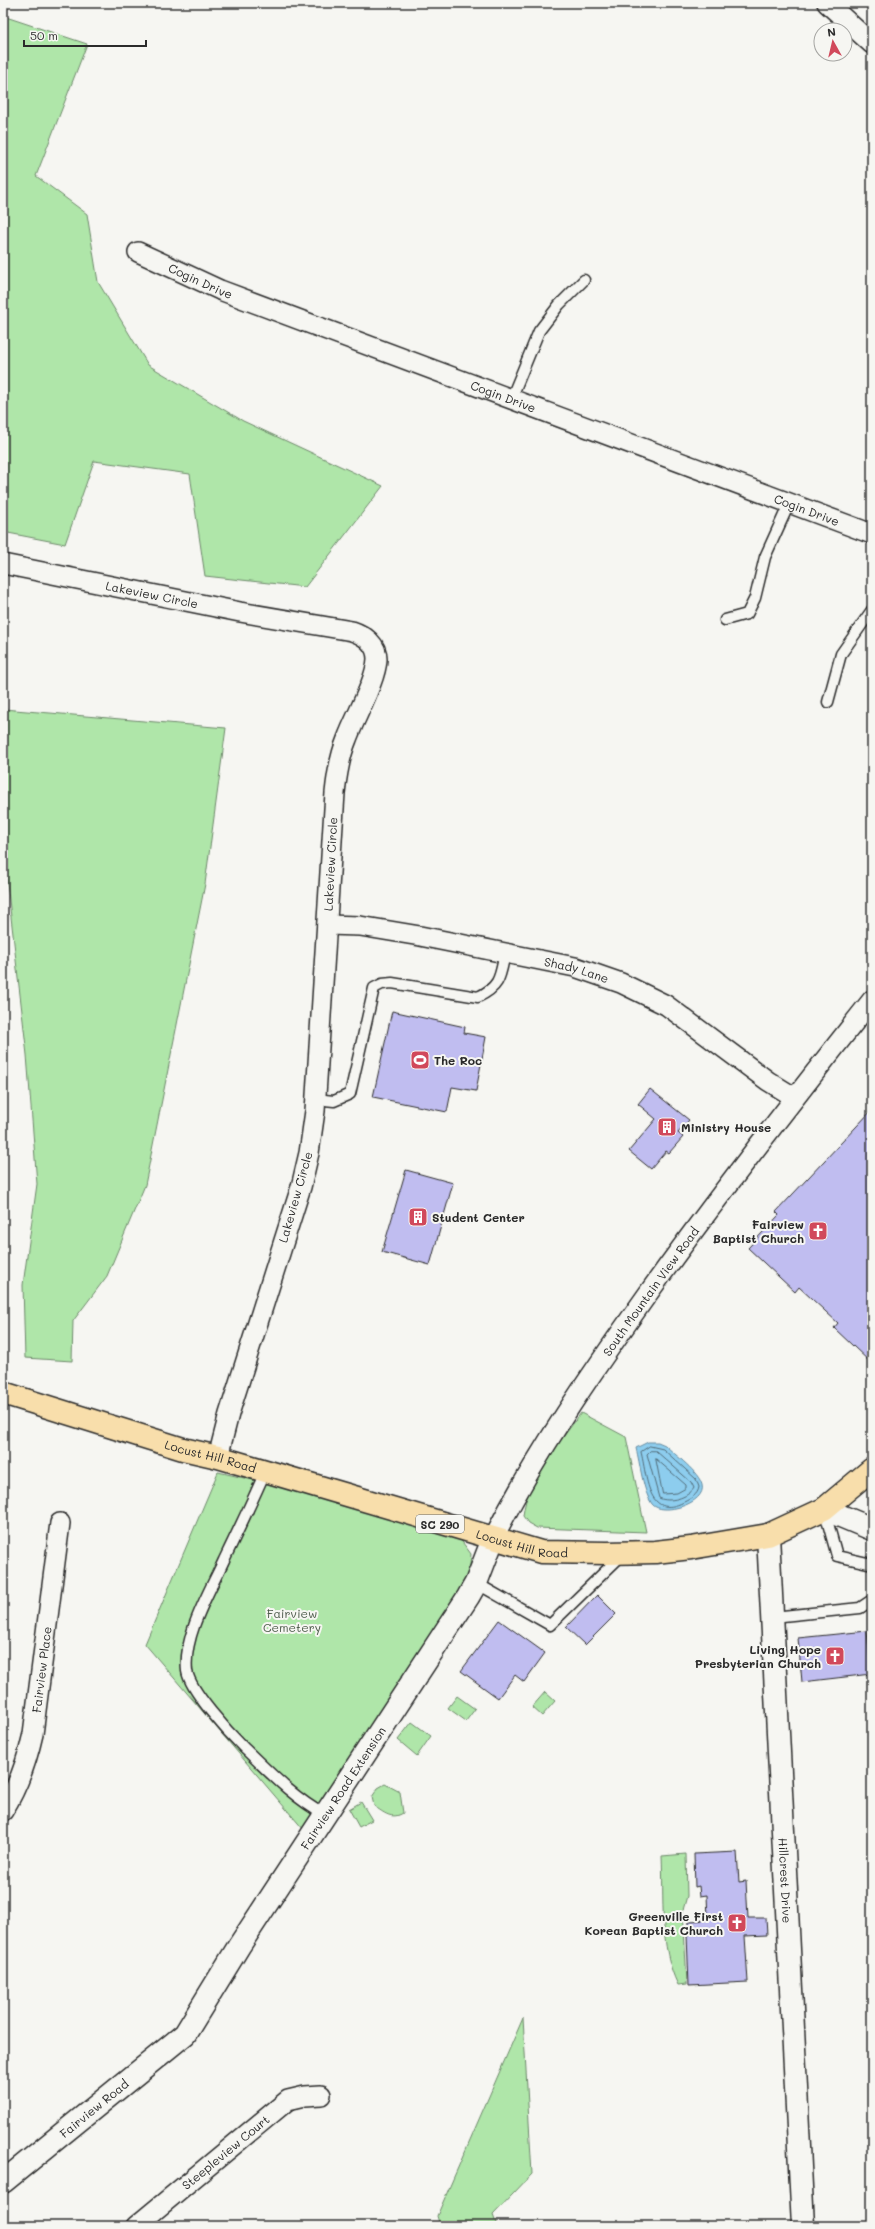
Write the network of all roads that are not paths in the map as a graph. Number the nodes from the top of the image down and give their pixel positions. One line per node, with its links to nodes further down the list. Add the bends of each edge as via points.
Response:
1 (827, 3): 2 (street)
2 (872, 44)
3 (138, 252): 5 (street, Cogin Drive, via 220,290)
4 (584, 280): 5 (lane, via 539,331)
5 (511, 400): 6 (street, Cogin Drive)
6 (789, 504): 7 (street, Cogin Drive); 10 (lane, via 765,557 755,598 747,614)
7 (872, 534)
8 (3, 564): 12 (street, Lakeview Circle, via 240,612 352,631 370,642 377,658 374,672 346,741 338,770)
9 (872, 610): 11 (lane, via 841,654)
10 (725, 620)
11 (828, 702)
12 (327, 925): 13 (street, Shady Lane, via 360,926); 16 (street, Lakeview Circle)
13 (505, 953): 15 (street, Shady Lane, via 575,967 645,993); 16 (lane, via 498,982 489,991 478,996 392,983 374,988 350,1094 334,1101)
14 (872, 1000): 15 (street, South Mountain View Road)
15 (794, 1098): 25 (street, South Mountain View Road, via 699,1222 613,1343 518,1489)
16 (315, 1099): 18 (street, Lakeview Circle, via 309,1153 301,1187 228,1414)
17 (3, 1393): 18 (main road, Locust Hill Road / SC 290, via 183,1449)
18 (218, 1457): 20 (main road, Locust Hill Road / SC 290)
19 (872, 1469): 21 (main road, Locust Hill Road / SC 290)
20 (265, 1472): 25 (main road, Locust Hill Road / SC 290); 32 (lane, via 196,1621 187,1671 195,1690 234,1738 283,1785 308,1806)
21 (824, 1509): 23 (street); 24 (main road, Locust Hill Road / SC 290); 27 (lane, via 837,1556)
22 (60, 1523): 31 (street, Fairview Place, via 33,1734 18,1784)
23 (872, 1529)
24 (768, 1534): 26 (main road, Locust Hill Road / SC 290, via 691,1548); 30 (street, Hillcrest Drive)
25 (493, 1539): 26 (main road, Locust Hill Road / SC 290, via 541,1552); 28 (street, Fairview Road Extension)
26 (625, 1553): 28 (lane, via 550,1625)
27 (872, 1564)
28 (476, 1583): 32 (street, Fairview Road Extension)
29 (872, 1600): 30 (lane, via 860,1608)
30 (774, 1617): 37 (street, Hillcrest Drive)
31 (3, 1811)
32 (325, 1815): 33 (street, Fairview Road Extension)
33 (185, 2034): 35 (street, Fairview Road)
34 (321, 2095): 36 (street, Steepleview Court, via 288,2100)
35 (3, 2182)
36 (136, 2226)
37 (803, 2226)

